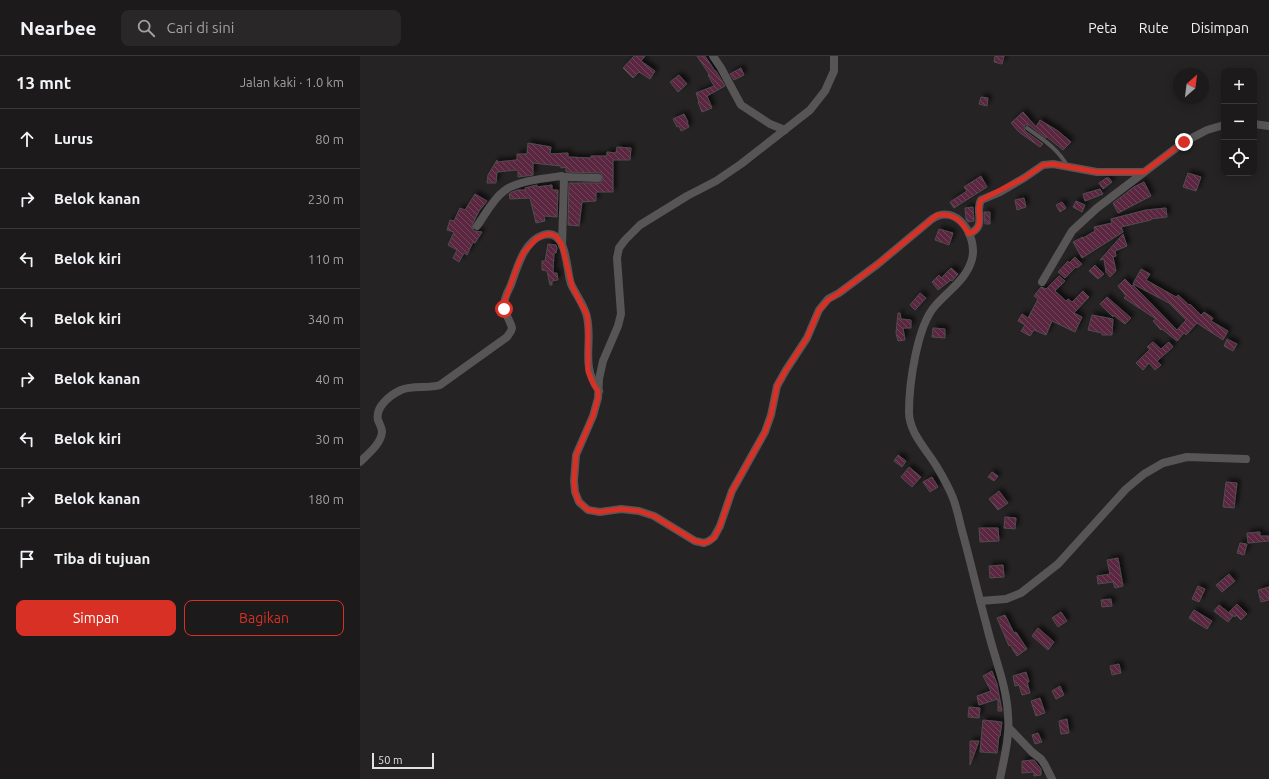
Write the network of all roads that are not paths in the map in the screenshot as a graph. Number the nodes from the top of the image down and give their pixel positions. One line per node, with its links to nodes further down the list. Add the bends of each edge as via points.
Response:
1 (713, 56): 7 (street, via 741,105 770,124)
2 (834, 56): 7 (street, via 834,71 825,91 810,110)
3 (1257, 124): 5 (street)
4 (1221, 126): 9 (street, via 1206,130 1184,142)
5 (1269, 126)
6 (1027, 128): 8 (lane, via 1052,146)
7 (786, 130): 16 (street, via 716,181 640,225 619,248 617,258 621,314 603,361)
8 (1069, 167): 9 (street, via 1097,172); 13 (street, via 1043,165 1000,192 984,198 980,203 979,225)
9 (1144, 172): 15 (street, via 1072,230)
10 (563, 176): 11 (street); 12 (street, via 508,188 500,194); 14 (street)
11 (598, 178)
12 (477, 226)
13 (969, 234): 16 (street, via 962,222 956,218 945,214 937,215 878,264 828,300 819,310 807,338 777,386 765,432 732,491 714,538 709,541 695,541 654,516 639,511 621,509 600,512 588,510 579,502 574,481 576,455 593,416); 19 (street, via 973,253 967,270 934,306 919,337 909,413 914,431 954,499)
14 (562, 245): 16 (street, via 570,281 587,315 588,371); 18 (street, via 559,239 550,234 536,239 530,245 519,262 505,300 504,309 512,328 510,334 440,385 403,390 388,399 378,413 381,436 373,450)
15 (1042, 282)
16 (598, 391)
17 (1246, 459): 19 (street, via 1187,457 1163,463 1126,489 1058,564 1021,593 1006,599)
18 (360, 462)
19 (980, 601): 20 (street, via 1006,696)
20 (1009, 728): 21 (street); 22 (street, via 1041,759)
21 (1000, 779)
22 (1052, 779)

